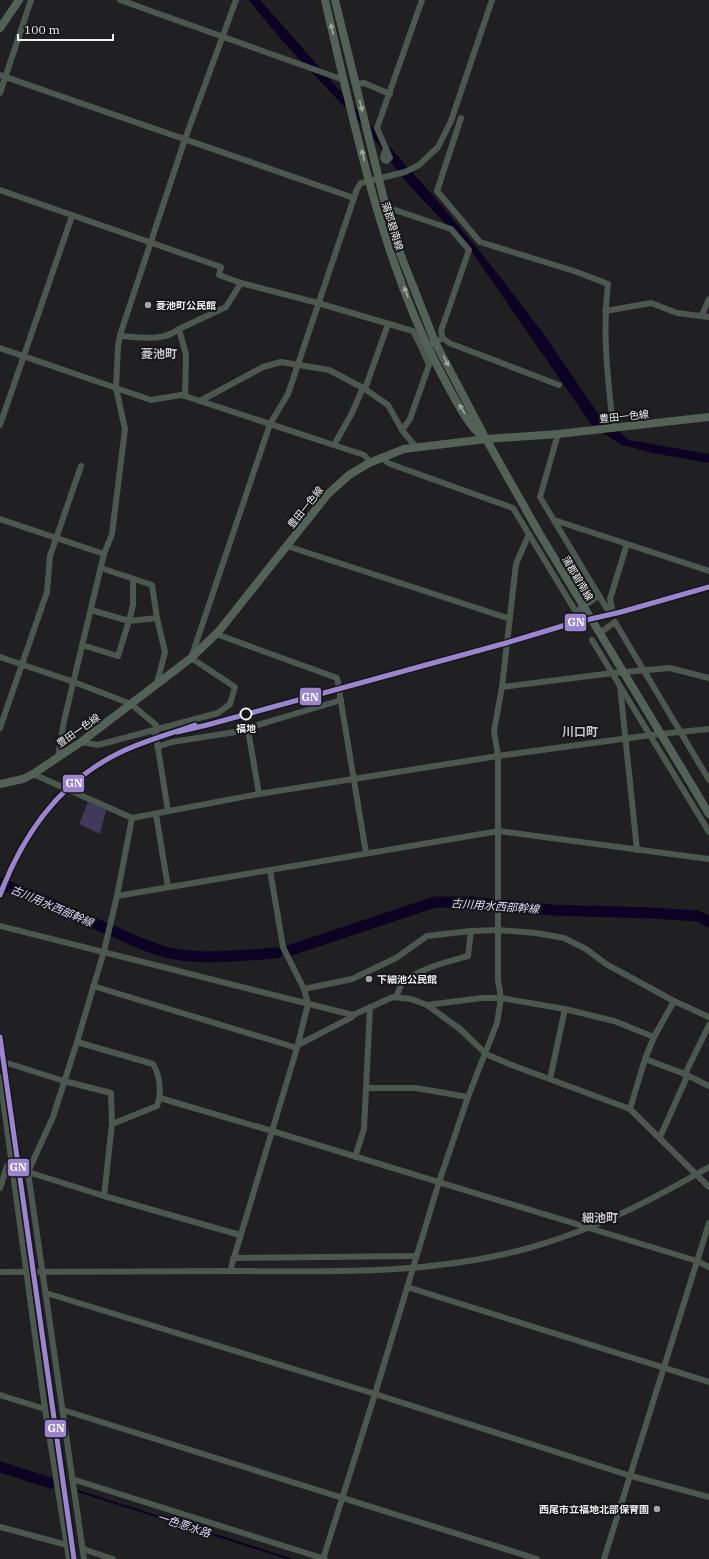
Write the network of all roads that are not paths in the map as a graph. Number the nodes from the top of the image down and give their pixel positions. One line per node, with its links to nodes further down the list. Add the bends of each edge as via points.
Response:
1 (19, 0): 9 (main road)
2 (31, 0): 11 (street)
3 (120, 0): 10 (street)
4 (236, 0): 10 (street)
5 (325, 0): 12 (main road, 蒲郡碧南線, one-way to 5)
6 (335, 0): 13 (main road, 蒲郡碧南線)
7 (422, 0): 15 (street)
8 (492, 0): 19 (street, via 451,121 438,147 419,165)
9 (0, 28)
10 (223, 36): 12 (street); 17 (street)
11 (3, 76): 14 (street); 17 (street)
12 (344, 80): 20 (main road, 蒲郡碧南線, one-way to 12)
13 (356, 84): 15 (street, via 364,83); 19 (main road, 蒲郡碧南線, one-way to 19)
14 (0, 93)
15 (390, 94): 18 (street, via 377,128)
16 (461, 118): 29 (street, via 437,191 480,242 608,284)
17 (185, 139): 22 (street); 25 (street)
18 (386, 148)
19 (379, 179): 20 (street); 23 (main road, 蒲郡碧南線)
20 (370, 181): 22 (street, via 361,183); 35 (main road, 蒲郡碧南線, one-way to 20, via 392,256)
21 (0, 190): 24 (street)
22 (354, 198): 28 (street)
23 (387, 212): 34 (main road, 蒲郡碧南線, via 400,253); 34 (street, via 395,210 451,229 469,250)
24 (72, 216): 25 (street); 37 (street)
25 (152, 242): 26 (street, via 221,267 219,275); 33 (street)
26 (241, 283): 28 (street); 32 (street, via 226,307)
27 (709, 299): 30 (street)
28 (318, 303): 31 (street); 38 (street)
29 (605, 311): 30 (street, via 651,303 677,313); 47 (street)
30 (706, 316)
31 (388, 324): 35 (street, via 413,331); 41 (street)
32 (179, 329): 33 (street, via 161,337); 42 (street, via 186,355)
33 (120, 336): 40 (street)
34 (439, 340): 35 (street); 39 (street); 50 (main road, 蒲郡碧南線, one-way to 50)
35 (424, 347): 48 (street, via 429,365 410,419); 50 (main road, 蒲郡碧南線, one-way to 35, via 473,428)
36 (0, 348): 37 (street)
37 (24, 356): 40 (street); 46 (street)
38 (298, 365): 41 (street, via 329,370); 43 (street, via 281,362 263,367); 45 (street, via 288,394)
39 (559, 385)
40 (116, 388): 42 (street, via 152,400); 62 (street, via 125,428 112,534)
41 (364, 389): 48 (street, via 388,406); 51 (street)
42 (186, 396): 43 (street)
43 (200, 401): 45 (street)
44 (709, 417): 47 (main road, 豊田一色線)
45 (270, 424): 51 (street); 76 (street)
46 (0, 425)
47 (613, 428): 49 (main road, 豊田一色線)
48 (402, 430): 52 (street)
49 (558, 434): 50 (main road, 豊田一色線); 57 (street, via 540,497)
50 (486, 440): 52 (main road, 豊田一色線); 103 (main road, 蒲郡碧南線, bridge, via 538,531)
51 (334, 445): 54 (street, via 364,455)
52 (416, 447): 53 (main road, 豊田一色線)
53 (381, 457): 54 (main road, 豊田一色線); 58 (street, via 388,463 513,508)
54 (369, 462): 61 (main road, 豊田一色線, via 349,475 328,494)
55 (81, 466): 59 (street)
56 (0, 519): 59 (street)
57 (554, 520): 60 (street); 66 (street)
58 (529, 534): 66 (street, via 576,612); 69 (street, via 516,564)
59 (56, 538): 62 (street); 77 (street, via 50,556 48,592)
60 (627, 544): 64 (street); 66 (street, via 610,599 612,608 608,610)
61 (287, 546): 69 (street); 72 (main road, 豊田一色線)
62 (104, 554): 63 (street)
63 (101, 568): 65 (street); 67 (street)
64 (709, 571)
65 (133, 579): 68 (street, via 152,586); 70 (street, via 133,604)
66 (599, 595)
67 (91, 610): 70 (street); 74 (street)
68 (157, 618): 70 (street); 82 (street, via 165,652)
69 (510, 619): 84 (street)
70 (128, 622): 74 (street, via 118,656)
71 (604, 630): 78 (street, via 615,622)
72 (216, 634): 76 (main road, 豊田一色線); 85 (street, via 337,678)
73 (592, 640): 79 (street)
74 (82, 646): 81 (street)
75 (0, 657): 77 (street)
76 (191, 658): 82 (main road, 豊田一色線); 90 (street, via 235,687 230,704 218,713)
77 (23, 664): 81 (street); 87 (street)
78 (643, 670): 79 (street); 80 (street, via 670,668); 91 (street)
79 (613, 673): 83 (street); 84 (street)
80 (709, 678)
81 (74, 682): 86 (street); 96 (street)
82 (157, 683): 86 (main road, 豊田一色線)
83 (620, 684): 92 (street); 93 (street)
84 (502, 687): 95 (street, via 494,731)
85 (340, 700): 89 (street); 98 (street)
86 (131, 704): 90 (street, via 156,725); 94 (main road, 豊田一色線)
87 (0, 728)
88 (709, 729): 91 (street)
89 (248, 730): 101 (street); 102 (street, via 157,744)
90 (156, 732): 94 (street, via 98,745)
91 (679, 732): 92 (street); 99 (street)
92 (651, 735): 93 (street); 107 (street)
93 (626, 739): 95 (street); 108 (street)
94 (82, 742): 96 (main road, 豊田一色線)
95 (498, 756): 98 (street); 106 (street)
96 (58, 757): 97 (main road, 豊田一色線)
97 (34, 774): 100 (main road, 豊田一色線); 105 (street)
98 (353, 779): 101 (street); 109 (street)
99 (709, 780)
100 (0, 784)
101 (259, 794): 102 (street)
102 (168, 811): 104 (street)
103 (709, 812)
104 (156, 814): 105 (street); 112 (street)
105 (132, 818): 113 (street)
106 (499, 832): 108 (street); 109 (street); 116 (street)
107 (709, 832)
108 (637, 850): 110 (street)
109 (366, 853): 111 (street)
110 (709, 859)
111 (270, 870): 112 (street); 119 (street, via 283,947)
112 (168, 887): 113 (street)
113 (117, 896): 117 (street)
114 (0, 926): 117 (street)
115 (471, 930): 116 (street); 119 (street, via 427,936 396,958 352,979); 120 (street, via 468,956 426,969 404,982)
116 (498, 930): 121 (street, via 498,980); 122 (street, via 564,938)
117 (104, 951): 118 (street); 123 (street)
118 (94, 986): 131 (street); 132 (street)
119 (304, 989): 123 (street)
120 (396, 997): 124 (street); 125 (street)
121 (501, 998): 124 (street); 126 (street); 133 (street, via 497,1023)
122 (674, 1001): 128 (street); 130 (street)
123 (308, 1004): 127 (street); 132 (street)
124 (427, 1005): 133 (street, via 460,1029)
125 (370, 1007): 127 (street); 141 (street)
126 (565, 1009): 130 (street, via 614,1021); 138 (street)
127 (353, 1015): 132 (street)
128 (709, 1017)
129 (709, 1025): 136 (street)
130 (654, 1037): 134 (street)
131 (77, 1042): 139 (street); 143 (street, via 153,1064 158,1072)
132 (298, 1046): 146 (street)
133 (486, 1054): 138 (street); 142 (street)
134 (645, 1059): 136 (street); 144 (street)
135 (7, 1062): 139 (street)
136 (685, 1074): 140 (street); 147 (street, via 686,1079)
137 (0, 1077): 150 (street)
138 (550, 1079): 144 (street)
139 (64, 1081): 145 (street, via 110,1093); 152 (street, via 53,1117)
140 (709, 1086)
141 (367, 1088): 142 (street, via 416,1088); 148 (street, via 364,1129)
142 (468, 1097): 154 (street)
143 (160, 1098): 145 (street, via 157,1106); 146 (street)
144 (630, 1109): 147 (street)
145 (112, 1124): 157 (street)
146 (272, 1131): 148 (street); 160 (street)
147 (660, 1138): 153 (street)
148 (355, 1156): 154 (street)
149 (0, 1164): 150 (street)
150 (9, 1165): 156 (street); 168 (street)
151 (709, 1167): 153 (street)
152 (28, 1172): 157 (street); 169 (street)
153 (696, 1174): 155 (street); 159 (street, via 668,1191)
154 (439, 1182): 159 (street); 161 (street)
155 (709, 1187)
156 (0, 1188)
157 (104, 1196): 160 (street)
158 (709, 1223): 163 (street)
159 (588, 1228): 163 (street); 165 (street, via 529,1248 487,1258)
160 (240, 1235): 162 (street)
161 (416, 1256): 162 (street); 165 (street)
162 (233, 1258): 166 (street)
163 (697, 1261): 164 (street); 172 (street)
164 (709, 1267)
165 (412, 1269): 166 (street, via 337,1272); 170 (street)
166 (230, 1271): 169 (street)
167 (0, 1272): 168 (street)
168 (26, 1272): 169 (street); 176 (street)
169 (43, 1272): 171 (street)
170 (407, 1287): 172 (street); 174 (street)
171 (46, 1293): 174 (street); 177 (street)
172 (664, 1368): 173 (street); 178 (street)
173 (709, 1382)
174 (375, 1394): 178 (street); 181 (street)
175 (0, 1395): 176 (street)
176 (45, 1409): 183 (street)
177 (63, 1410): 179 (street); 181 (street)
178 (631, 1476): 180 (street); 190 (street)
179 (72, 1479): 184 (street); 188 (street)
180 (709, 1497)
181 (342, 1498): 188 (street); 189 (street)
182 (0, 1527): 183 (street)
183 (67, 1545): 185 (street)
184 (83, 1549): 186 (street); 187 (street)
185 (69, 1559)
186 (84, 1559)
187 (113, 1559)
188 (324, 1559)
189 (537, 1559)
190 (604, 1559)

